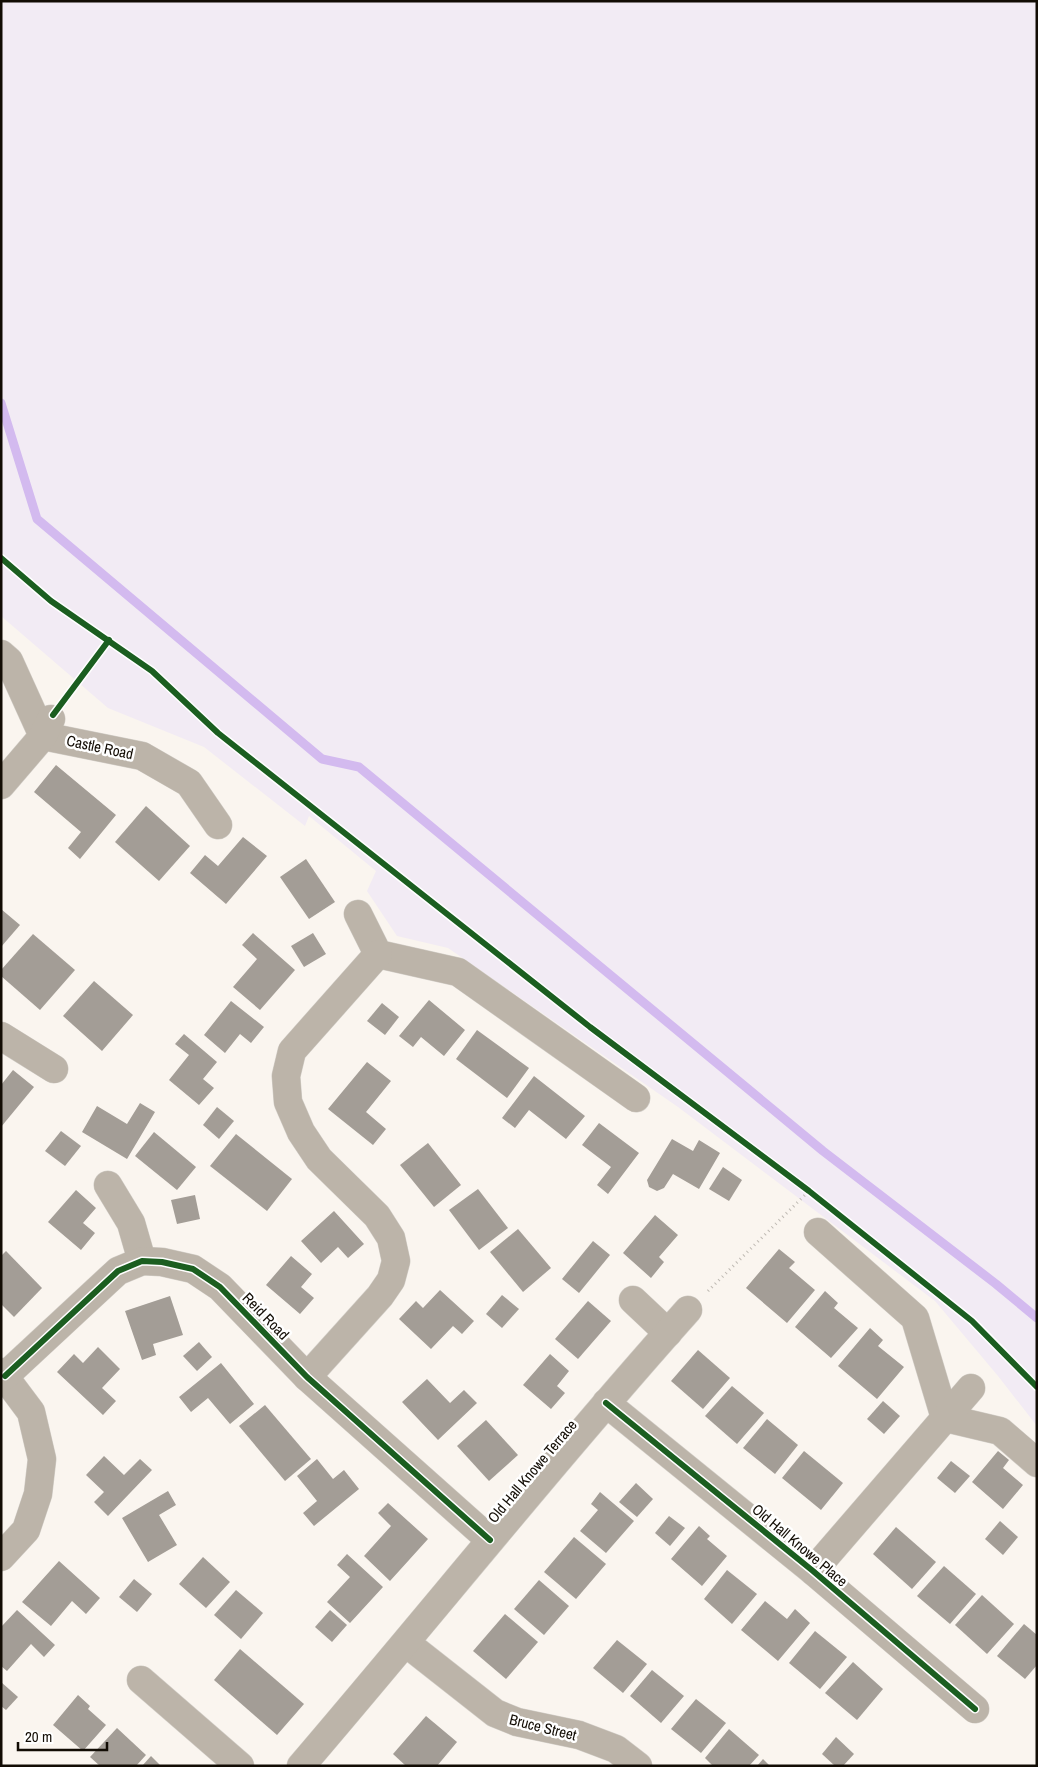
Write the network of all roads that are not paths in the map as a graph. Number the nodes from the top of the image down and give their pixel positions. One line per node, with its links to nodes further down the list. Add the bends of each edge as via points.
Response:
1 (1, 654): 2 (street)
2 (48, 725): 3 (street); 4 (street, Castle Road, via 142,756 189,783)
3 (1, 786)
4 (218, 825)
5 (358, 914): 6 (street)
6 (378, 954): 9 (street, via 458,972); 17 (street, via 292,1051 286,1076 288,1102 301,1132 319,1159 377,1216 390,1238 396,1261 391,1280 380,1296)
7 (1, 1036): 8 (street)
8 (54, 1069)
9 (636, 1098)
10 (108, 1185): 12 (street, via 131,1223)
11 (818, 1232): 20 (street, via 915,1318)
12 (142, 1261): 16 (street, Reid Road, via 118,1271); 17 (street, Reid Road, via 193,1269 220,1287)
13 (633, 1300): 15 (street)
14 (688, 1310): 15 (street, Old Hall Knowe Terrace)
15 (668, 1333): 19 (street, Old Hall Knowe Terrace)
16 (3, 1374): 23 (street, via 31,1412 42,1460 38,1494 26,1530)
17 (308, 1377): 22 (street, Reid Road)
18 (971, 1388): 20 (street)
19 (606, 1403): 22 (street, Old Hall Knowe Terrace); 24 (street, Old Hall Knowe Place)
20 (945, 1418): 21 (street, via 1000,1431); 24 (street)
21 (1037, 1463)
22 (490, 1540): 25 (street, Old Hall Knowe Terrace)
23 (1, 1558)
24 (813, 1570): 27 (street, Old Hall Knowe Place)
25 (406, 1643): 29 (street, Old Hall Knowe Terrace); 30 (street, Bruce Street, via 495,1713 517,1722 598,1742 616,1749)
26 (142, 1680): 28 (street)
27 (975, 1709)
28 (240, 1766)
29 (301, 1766)
30 (638, 1766)

